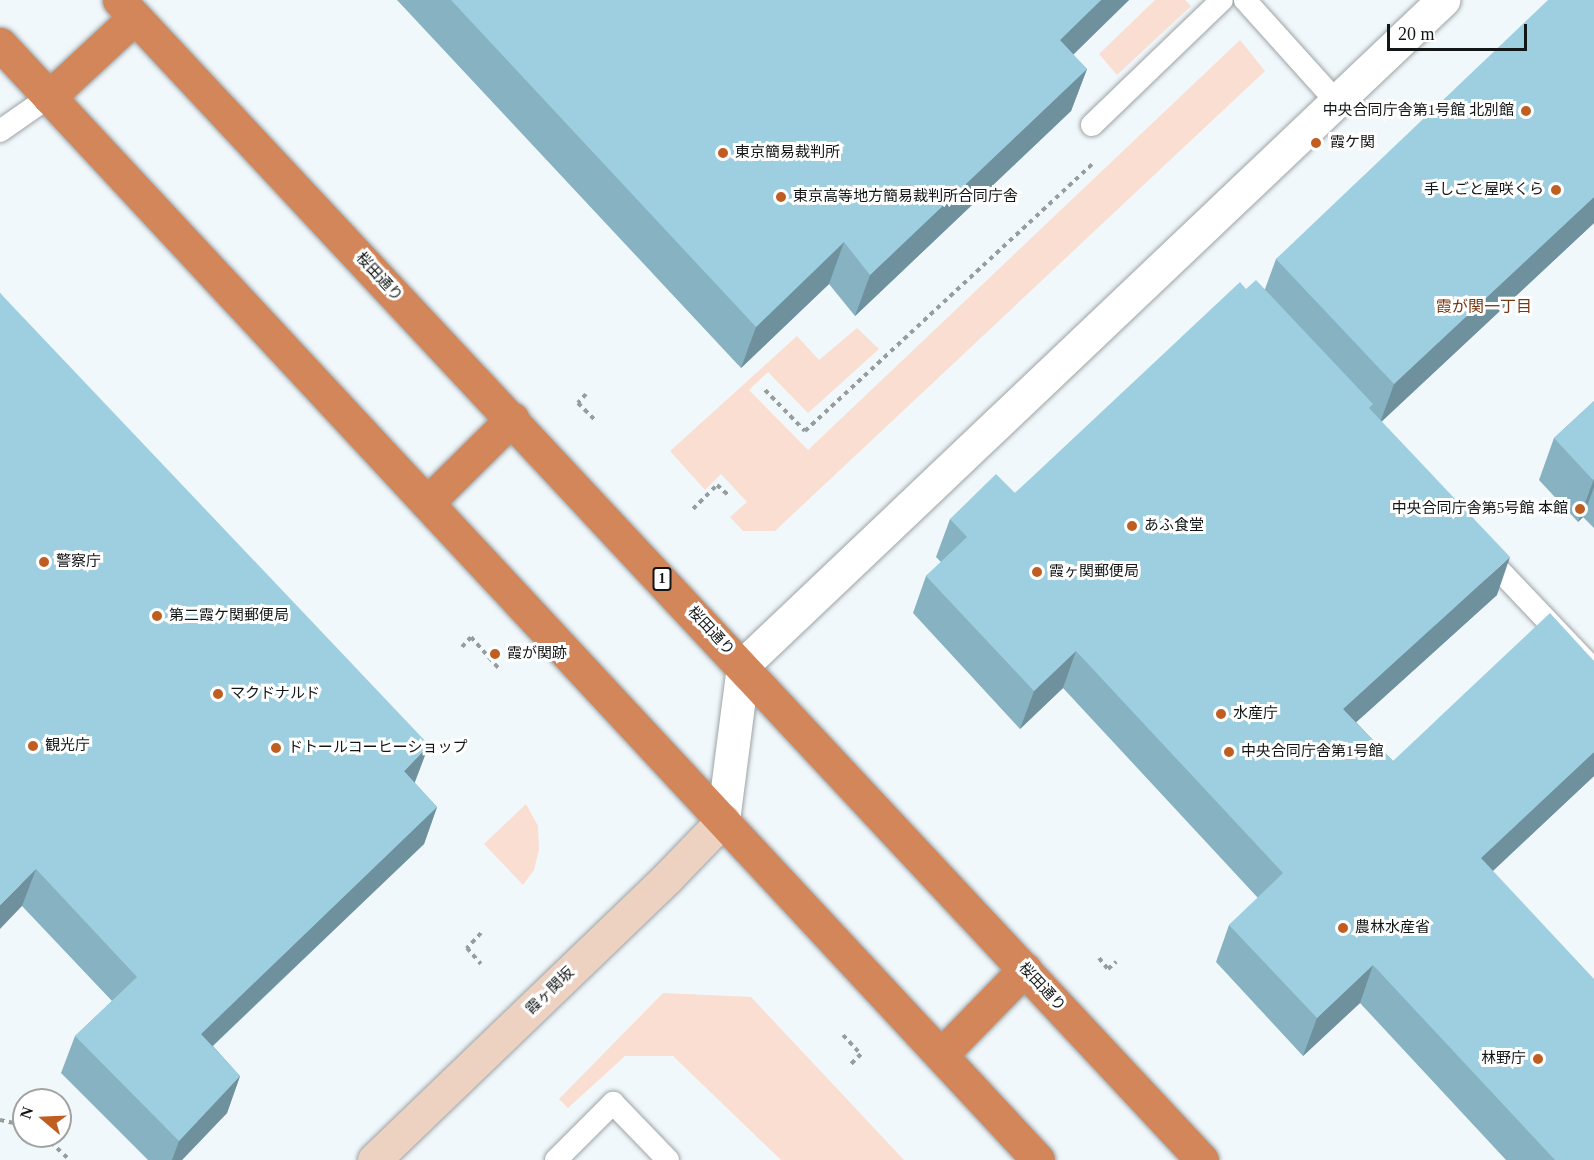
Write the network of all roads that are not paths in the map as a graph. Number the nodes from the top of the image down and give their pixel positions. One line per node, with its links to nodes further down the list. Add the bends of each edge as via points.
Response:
1 (1222, 0): 8 (lane)
2 (1245, 0): 7 (lane)
3 (1439, 1): 7 (street)
4 (127, 9): 6 (highway); 10 (highway, 桜田通り / 1)
5 (0, 44): 6 (highway)
6 (49, 97): 9 (lane); 11 (highway)
7 (1336, 101): 13 (street)
8 (1092, 125)
9 (0, 131)
10 (512, 419): 11 (highway); 13 (highway, 桜田通り / 1)
11 (427, 503): 15 (highway)
12 (1464, 533): 14 (lane)
13 (743, 665): 15 (street); 16 (highway, 桜田通り / 1)
14 (1594, 670)
15 (723, 820): 17 (highway); 18 (main road, 霞ヶ関坂, via 668,878)
16 (1025, 969): 17 (highway); 22 (highway, 桜田通り / 1)
17 (940, 1055): 21 (highway)
18 (374, 1160)
19 (556, 1160): 20 (lane, via 613,1103)
20 (668, 1160)
21 (1038, 1160)
22 (1202, 1160)

